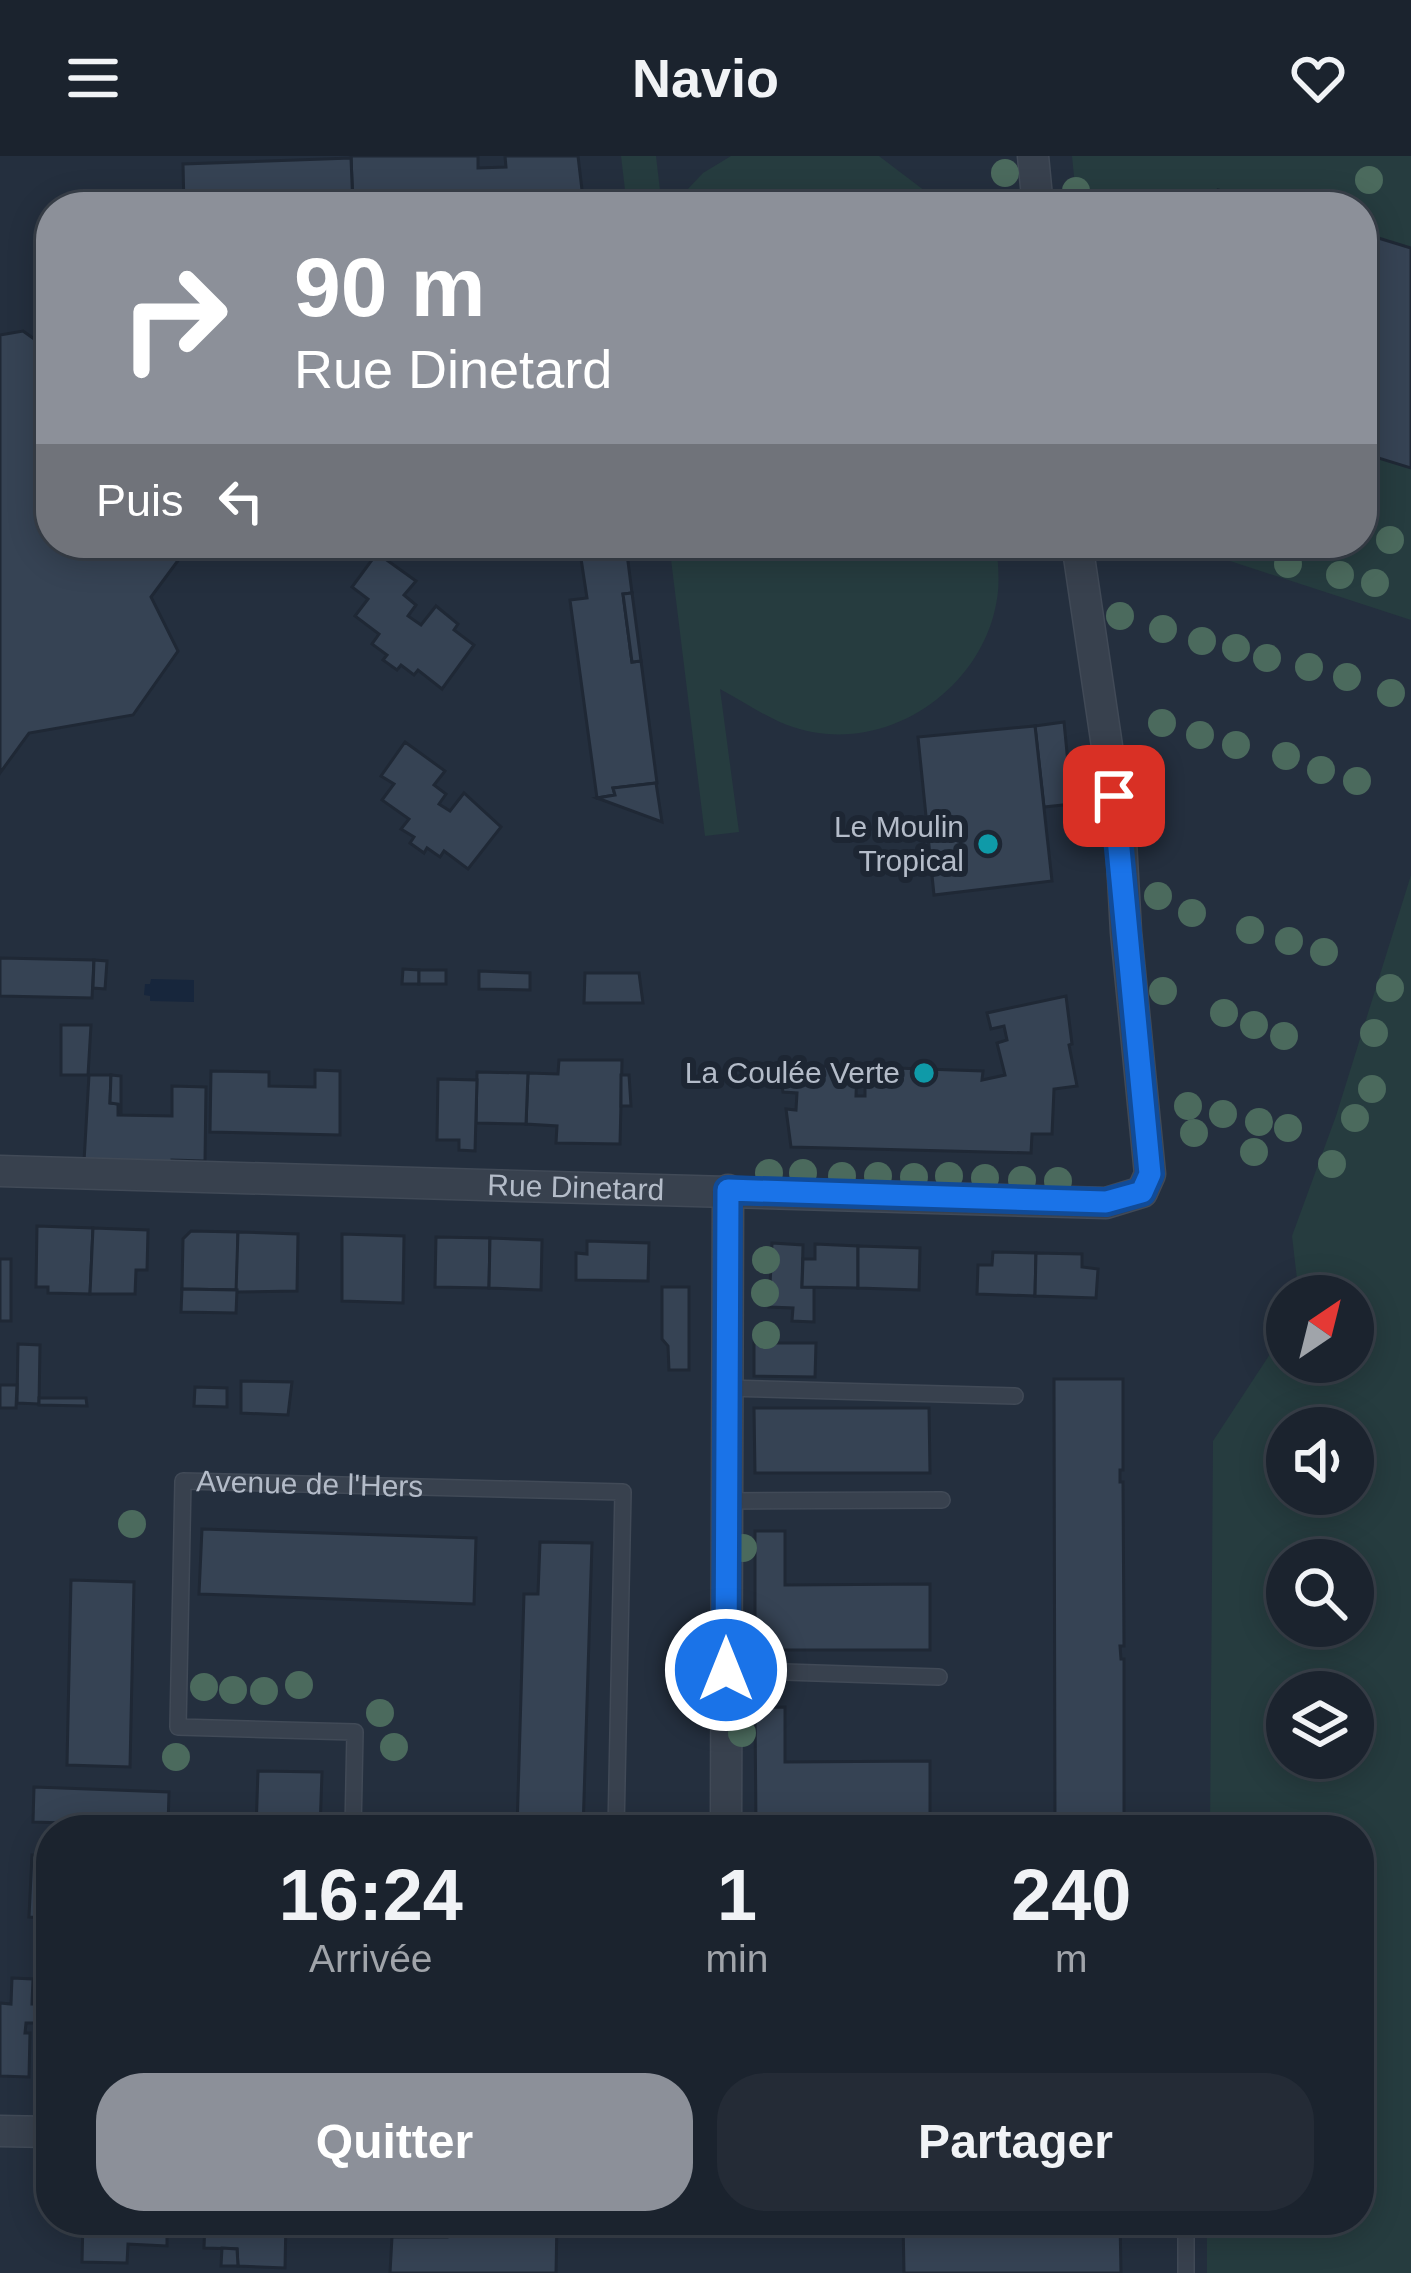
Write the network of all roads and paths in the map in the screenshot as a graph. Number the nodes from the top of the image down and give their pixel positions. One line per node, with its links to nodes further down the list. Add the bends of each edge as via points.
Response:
1 (1033, 156): 2 (street)
2 (1037, 192)
3 (1079, 558): 5 (street, Rue Dinetard, via 1121,841 1150,1174 1142,1192 1106,1202)
4 (0, 1171): 5 (street, Rue Dinetard)
5 (728, 1190): 6 (street)
6 (725, 1388): 7 (lane); 9 (street)
7 (1015, 1396)
8 (942, 1500): 9 (lane)
9 (725, 1501): 10 (street)
10 (726, 1670): 11 (lane); 14 (street)
11 (939, 1677)
12 (353, 1815): 13 (lane, Avenue de l'Hers, via 356,1732 178,1726 183,1480 623,1492)
13 (616, 1815)
14 (726, 1815)
15 (0, 2132): 16 (street)
16 (36, 2132)
17 (1186, 2235): 18 (lane)
18 (1186, 2273)

